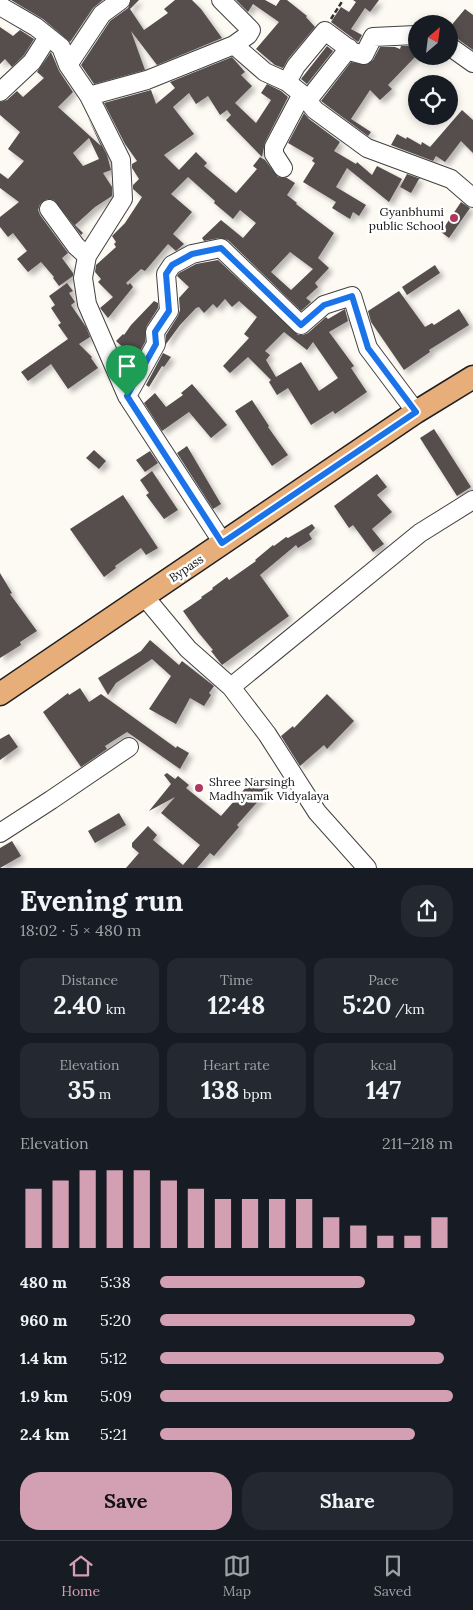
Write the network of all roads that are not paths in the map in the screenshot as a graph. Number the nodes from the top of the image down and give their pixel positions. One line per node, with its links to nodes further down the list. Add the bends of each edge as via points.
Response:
1 (121, 0): 10 (street, via 102,14)
2 (221, 0): 6 (street, via 251,30)
3 (0, 6): 5 (street)
4 (408, 35): 7 (street, via 373,37 364,55)
5 (48, 37): 10 (street, via 61,47); 12 (street, via 32,62)
6 (234, 45): 11 (street, via 265,72); 13 (street, via 146,80)
7 (348, 48): 11 (street, via 324,31); 14 (street)
8 (458, 52): 9 (street)
9 (473, 63)
10 (68, 65): 13 (street)
11 (287, 82): 14 (street)
12 (0, 92)
13 (89, 96): 18 (street, via 121,160 123,199)
14 (305, 97): 15 (street, via 274,147 274,154); 16 (street, via 322,115 367,148 451,180)
15 (283, 168)
16 (473, 198)
17 (49, 209): 18 (street)
18 (87, 256): 20 (street, via 83,278 87,304)
19 (473, 377): 21 (main road, Bypass)
20 (127, 396): 21 (street, via 156,344 155,332 169,311 166,274 169,269 192,254 221,248 301,325 324,305 352,296 368,348); 23 (street)
21 (416, 412): 23 (main road, Bypass)
22 (473, 500): 25 (street, via 420,534)
23 (222, 543): 24 (main road, Bypass)
24 (144, 596): 25 (street, via 188,649); 26 (main road, Bypass)
25 (231, 687): 29 (street, via 267,734 317,812)
26 (0, 694)
27 (129, 747): 28 (street)
28 (0, 833)
29 (367, 868)

